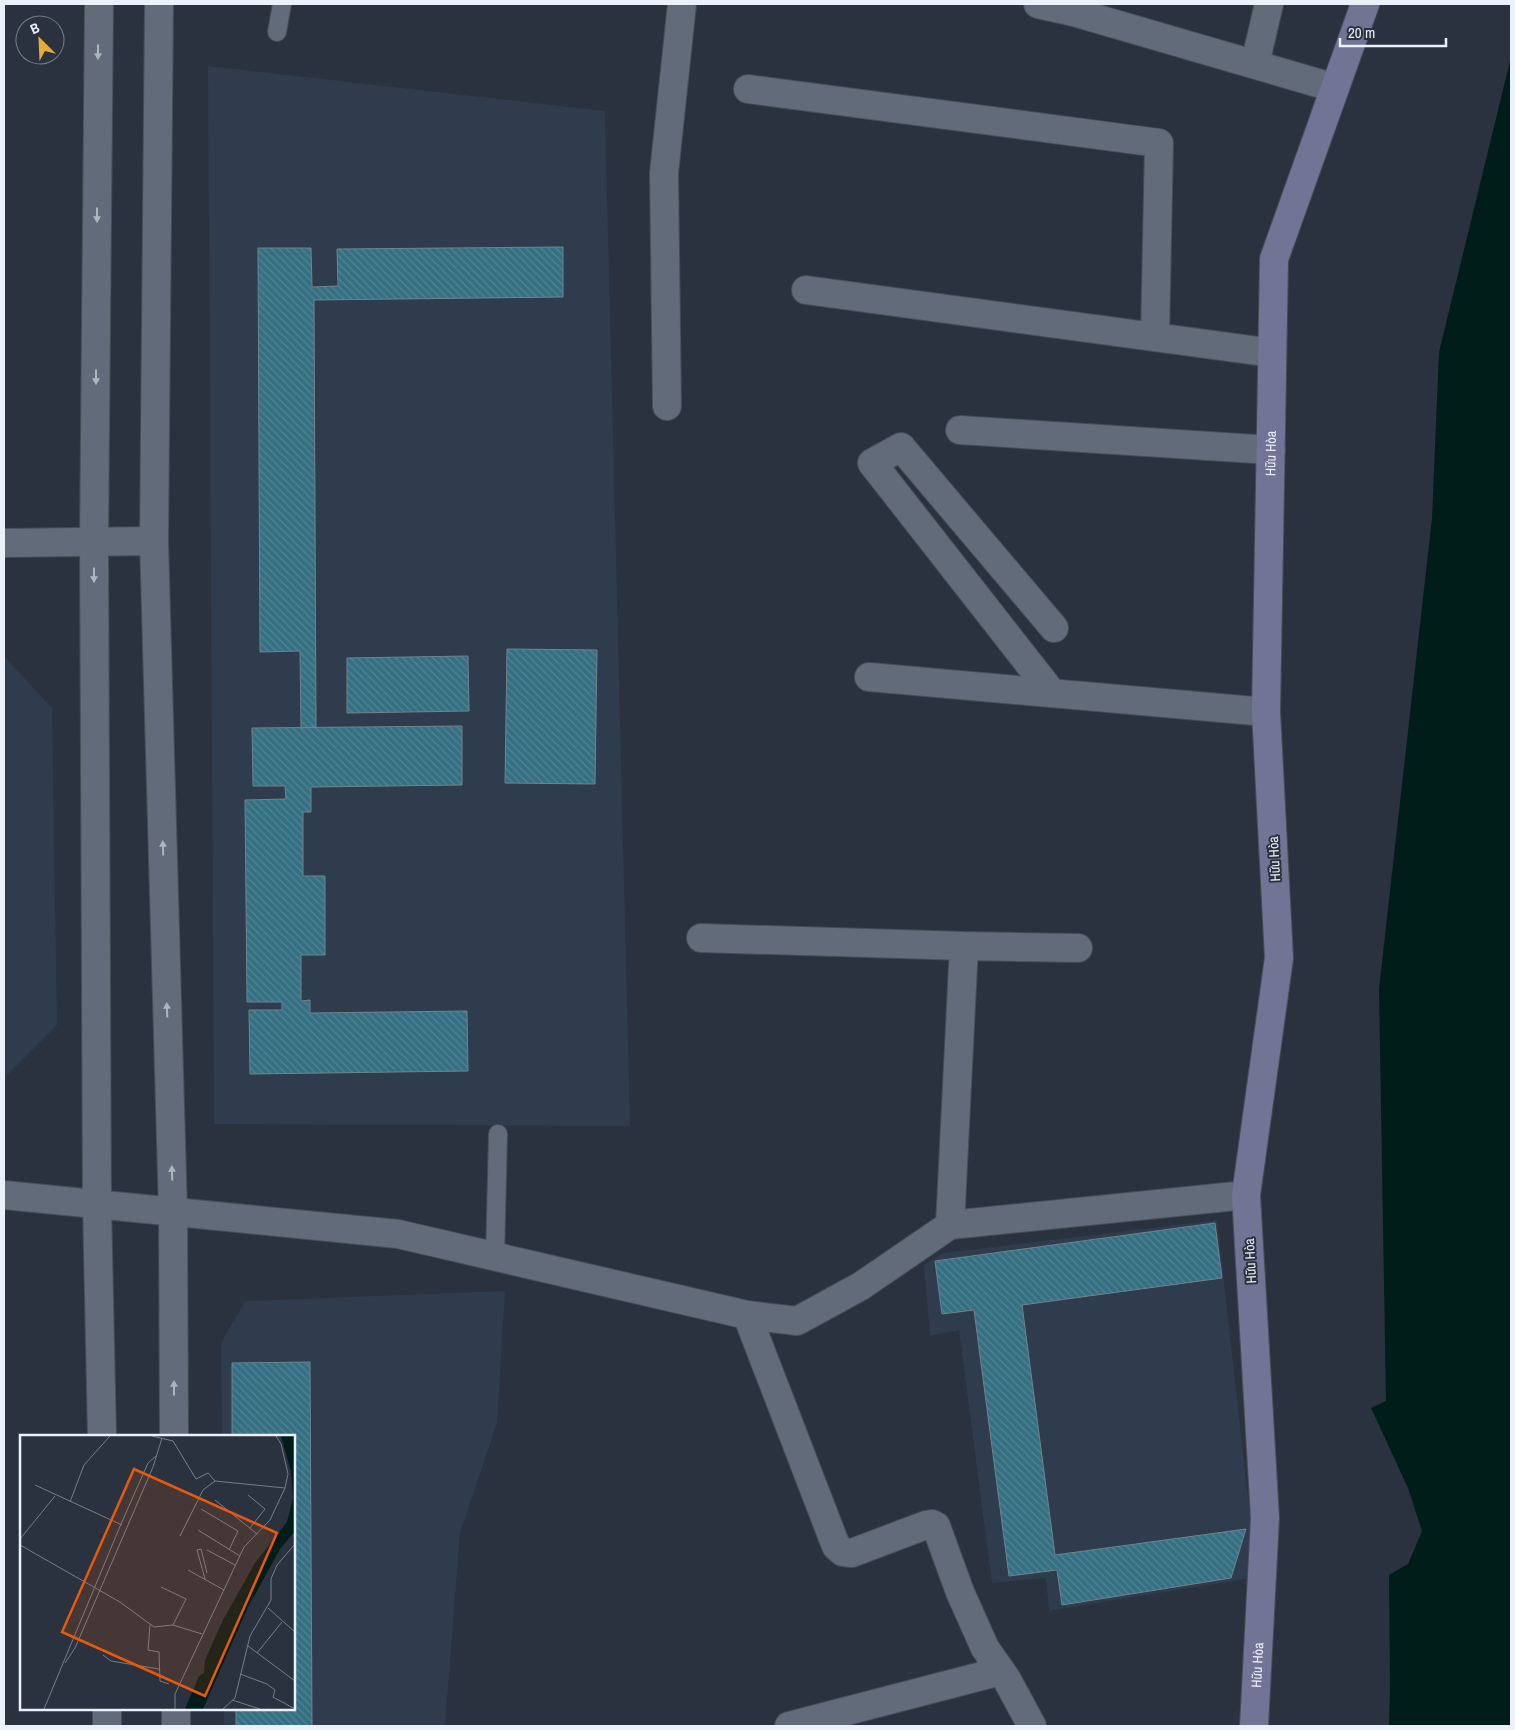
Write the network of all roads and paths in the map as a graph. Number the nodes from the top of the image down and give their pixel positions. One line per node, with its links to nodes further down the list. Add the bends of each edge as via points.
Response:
1 (99, 4): 19 (street, one-way to 19)
2 (159, 4): 18 (street)
3 (282, 4): 8 (lane)
4 (682, 4): 15 (street, via 664,173)
5 (1038, 4): 9 (street)
6 (1269, 4): 9 (street)
7 (1365, 4): 10 (street, Hữu Hòa)
8 (277, 32)
9 (1254, 64): 10 (street)
10 (1335, 88): 14 (street, Hữu Hòa, via 1274,259)
11 (748, 89): 13 (street, via 1159,143)
12 (806, 290): 13 (street)
13 (1155, 337): 14 (street)
14 (1272, 353): 17 (street, Hữu Hòa)
15 (667, 406)
16 (960, 430): 17 (street)
17 (1271, 450): 24 (street, Hữu Hòa)
18 (154, 541): 19 (street); 32 (street, one-way to 18)
19 (94, 542): 20 (street); 31 (street, one-way to 31)
20 (4, 543)
21 (1054, 628): 23 (street, via 900,447 872,463)
22 (868, 677): 23 (street)
23 (1052, 693): 24 (street)
24 (1266, 712): 30 (street, Hữu Hòa, via 1279,958)
25 (701, 938): 26 (street)
26 (964, 946): 27 (street); 33 (street)
27 (1078, 948)
28 (498, 1134): 34 (lane)
29 (4, 1195): 31 (street)
30 (1246, 1195): 33 (street); 45 (street, Hữu Hòa, via 1265,1518)
31 (97, 1205): 32 (street); 36 (street)
32 (173, 1212): 34 (street, via 398,1234); 37 (street, one-way to 32)
33 (950, 1225): 35 (street, via 861,1286 796,1321)
34 (496, 1257): 35 (street)
35 (747, 1315): 38 (street, via 836,1546 842,1552 852,1553 926,1525 936,1526 985,1648)
36 (102, 1435)
37 (174, 1435)
38 (1002, 1671): 43 (street); 44 (street)
39 (107, 1710): 41 (street)
40 (176, 1710): 42 (street)
41 (107, 1726)
42 (176, 1726)
43 (789, 1726)
44 (1032, 1726)
45 (1254, 1726)

